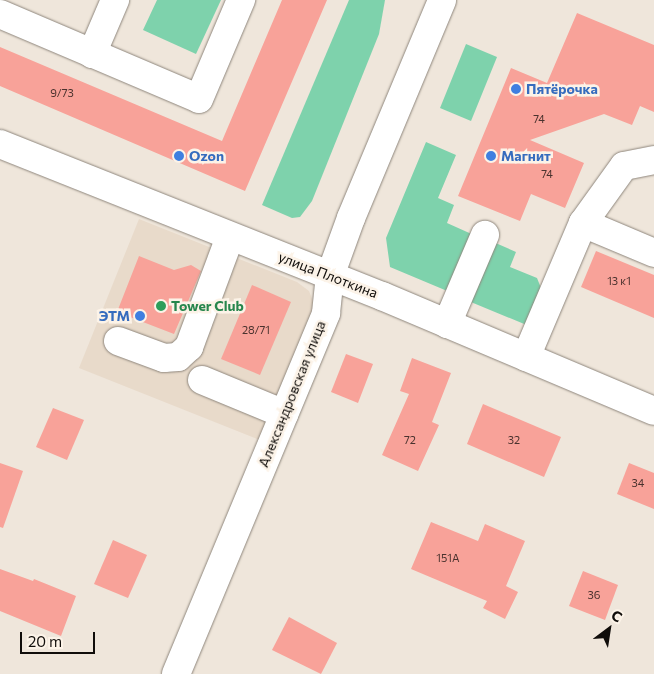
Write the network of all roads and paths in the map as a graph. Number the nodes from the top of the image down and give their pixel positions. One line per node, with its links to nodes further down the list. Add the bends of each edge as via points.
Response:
1 (115, 0): 5 (street)
2 (242, 0): 5 (street, via 199,99)
3 (442, 0): 12 (street, Александровская улица)
4 (0, 14): 5 (street)
5 (92, 54)
6 (0, 144): 10 (street, улица Плоткина)
7 (654, 160): 8 (street, via 624,166)
8 (583, 223): 11 (street); 15 (street)
9 (484, 235): 13 (street)
10 (230, 237): 12 (street, улица Плоткина); 14 (street, via 188,347 178,357 164,358)
11 (654, 253)
12 (330, 276): 13 (street, улица Плоткина); 18 (street, Александровская улица, via 326,313)
13 (447, 324): 15 (street, улица Плоткина)
14 (118, 341)
15 (526, 357): 17 (street, улица Плоткина)
16 (202, 380): 18 (street)
17 (654, 411)
18 (284, 414): 19 (street, Александровская улица)
19 (176, 674)

